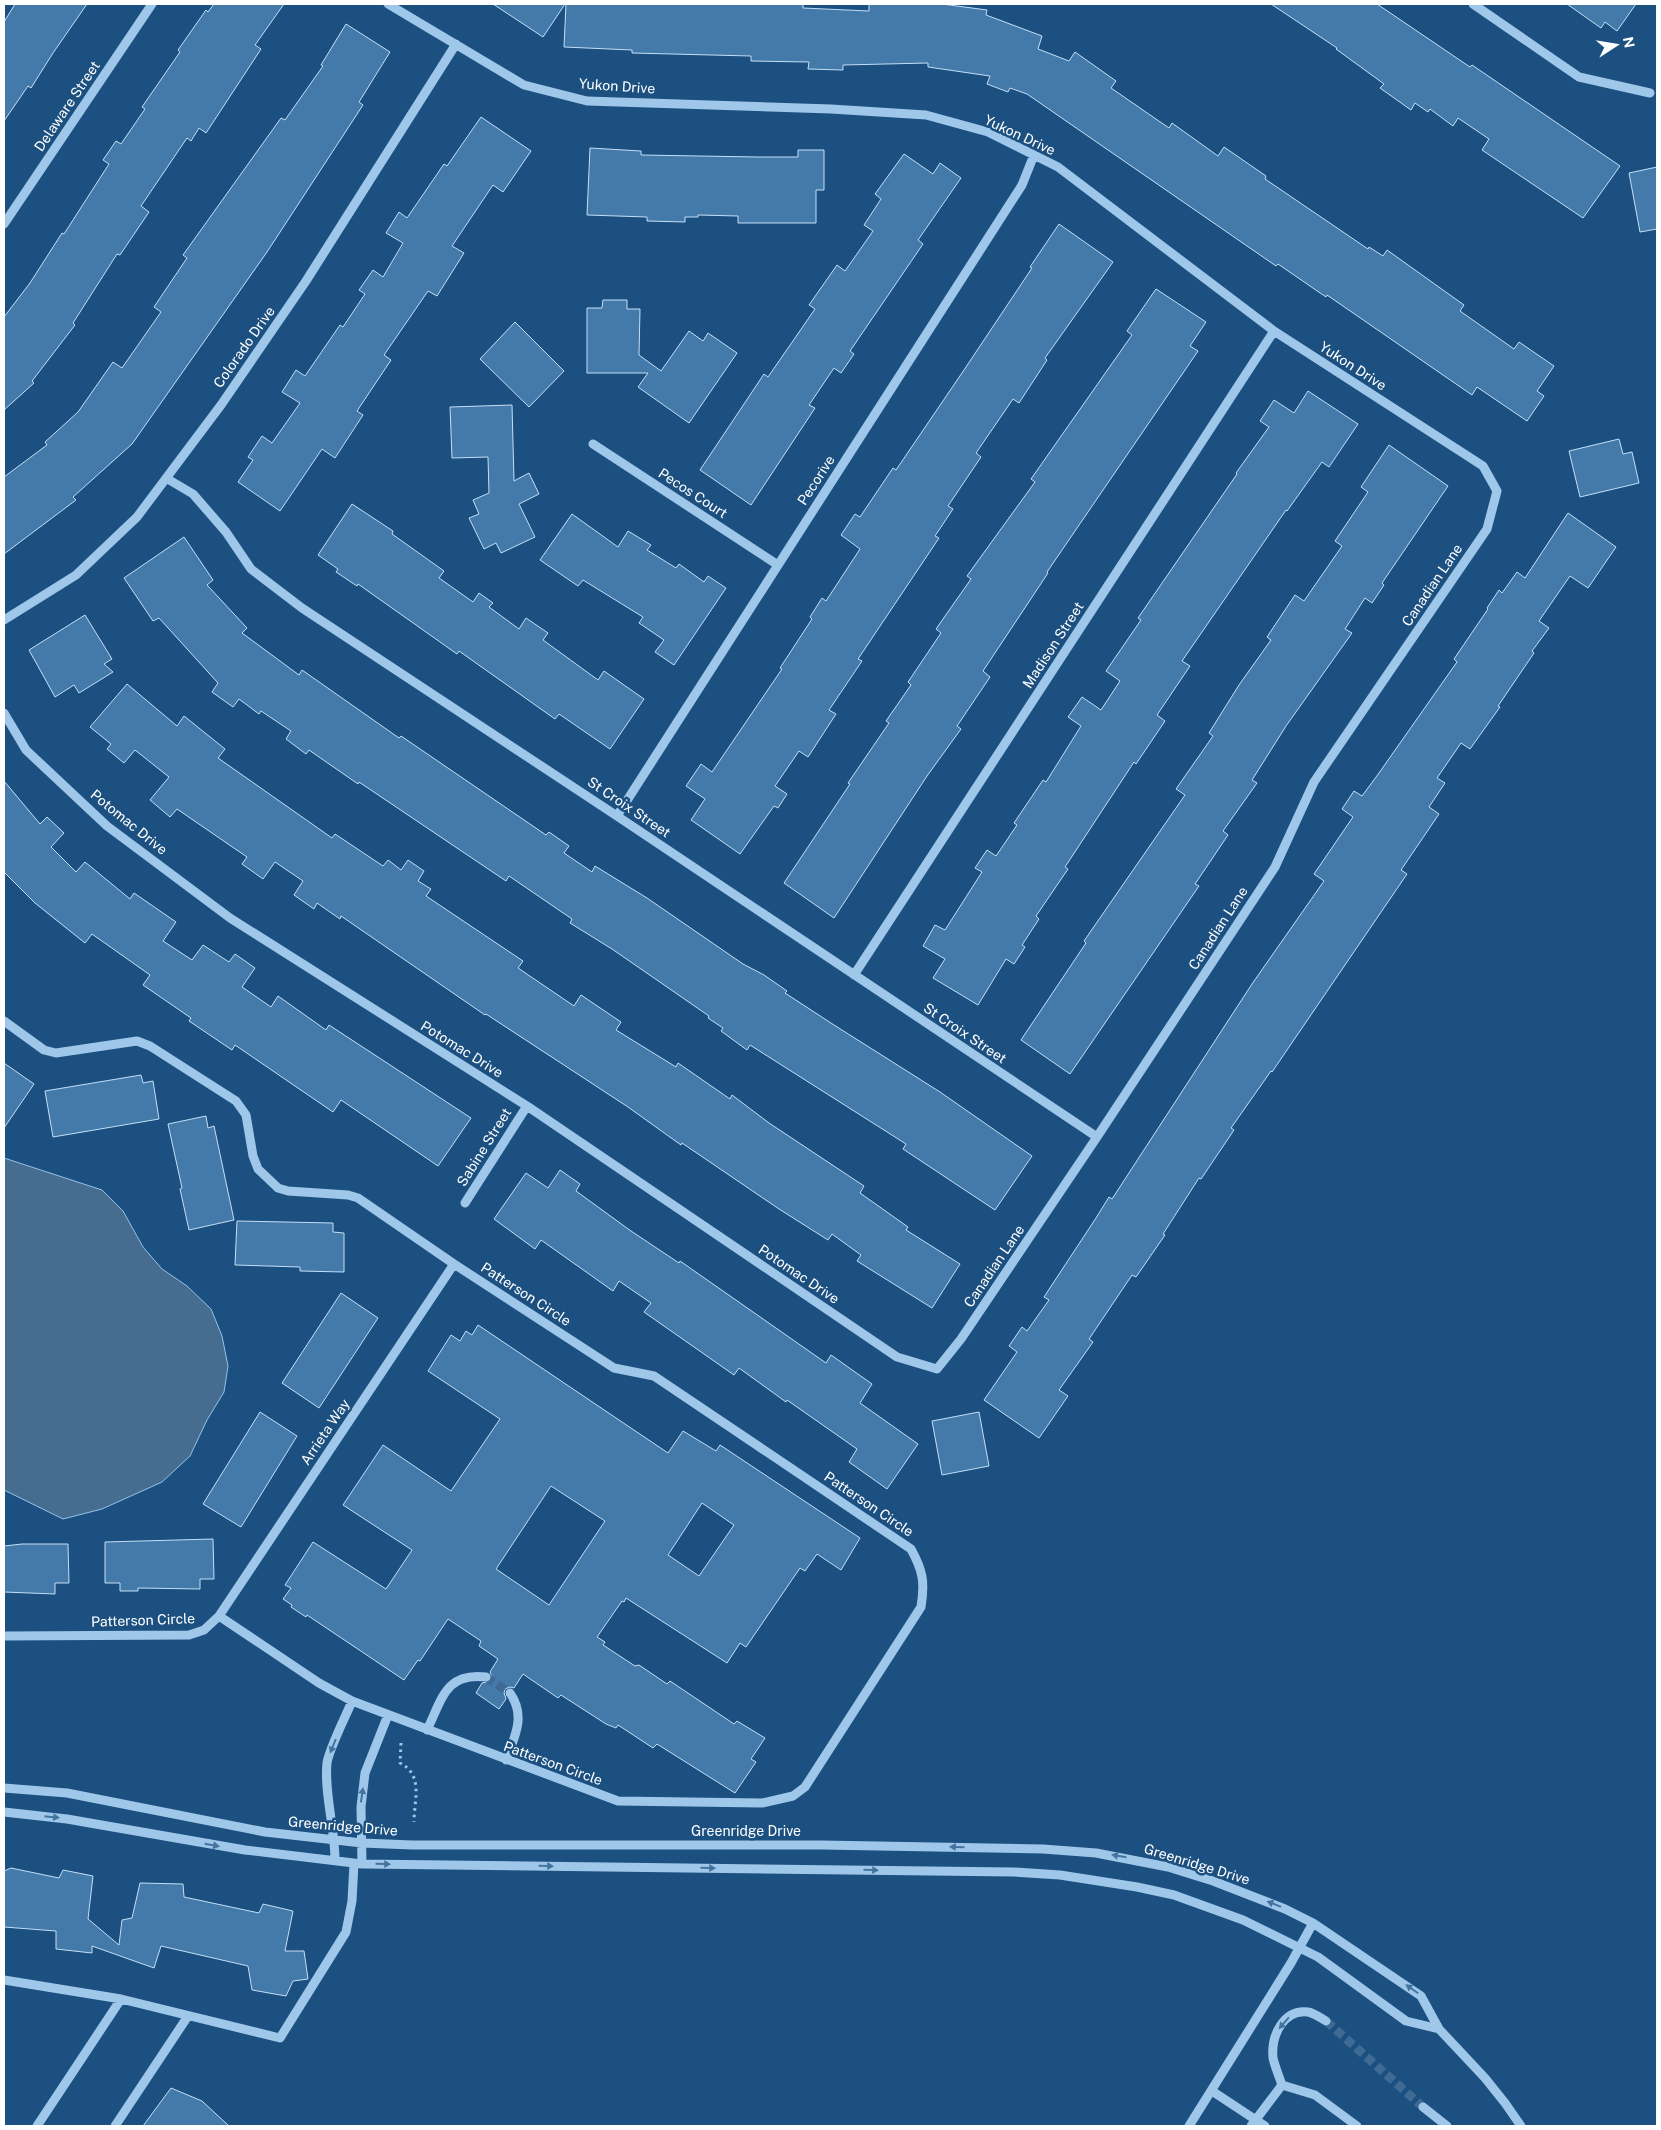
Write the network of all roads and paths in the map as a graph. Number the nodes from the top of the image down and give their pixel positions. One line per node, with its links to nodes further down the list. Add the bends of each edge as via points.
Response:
1 (152, 4): 7 (street, Delaware Street)
2 (388, 4): 4 (street, Yukon Drive)
3 (1473, 4): 5 (street, via 1579,77)
4 (456, 44): 6 (street, Yukon Drive, via 524,85 587,101 926,115 988,132); 10 (street, Colorado Drive, via 306,280 221,405)
5 (1650, 93)
6 (1034, 155): 8 (street, Yukon Drive, via 1058,167); 12 (street, Pecorive, via 1022,185)
7 (4, 224)
8 (1274, 331): 11 (street, Yukon Drive, via 1483,466); 16 (street, Madison Street)
9 (592, 444): 12 (street, Pecos Court)
10 (166, 478): 13 (street, Colorado Drive, via 137,517 76,575); 15 (street, St Croix Street, via 193,494 226,532 250,570)
11 (1497, 490): 19 (street, Canadian Lane, via 1487,529 1314,782 1275,867)
12 (778, 565): 15 (street, Pecorive)
13 (4, 620)
14 (4, 713): 18 (street, Potomac Drive, via 26,750 107,826 230,918)
15 (617, 816): 16 (street, St Croix Street)
16 (854, 975): 19 (street, St Croix Street)
17 (4, 1022): 21 (street, Patterson Circle, via 44,1050 56,1053 137,1041 150,1046 236,1101 246,1115 258,1169 278,1188 358,1198)
18 (527, 1106): 20 (street, Sabine Street); 22 (street, Potomac Drive, via 898,1357)
19 (1097, 1138): 22 (street, Canadian Lane)
20 (465, 1203)
21 (454, 1264): 23 (street, Arrieta Way); 31 (street, Patterson Circle, via 614,1368 654,1376 911,1549 922,1569 924,1589 921,1607 805,1787 793,1796 762,1803 618,1801)
22 (937, 1369)
23 (219, 1616): 24 (street, Patterson Circle, via 204,1630 189,1634); 27 (street, Patterson Circle, via 318,1684)
24 (4, 1636)
25 (486, 1677): 29 (street, via 468,1677 448,1686)
26 (510, 1693): 31 (street, via 516,1701 519,1727)
27 (352, 1701): 28 (street, Patterson Circle); 35 (street, one-way to 35, via 327,1762)
28 (388, 1715): 29 (street, Patterson Circle); 36 (street, one-way to 28, via 360,1807 365,1773)
29 (427, 1730): 31 (street, Patterson Circle)
30 (401, 1743): 34 (path, via 400,1763 416,1780)
31 (506, 1760)
32 (4, 1788): 35 (street, Greenridge Drive, via 67,1793 265,1832)
33 (4, 1812): 37 (street, one-way to 37, via 67,1819 246,1850)
34 (414, 1822)
35 (335, 1839): 36 (street, Greenridge Drive); 37 (street)
36 (362, 1843): 38 (street); 39 (street, Greenridge Drive, one-way to 36, via 1213,1881 1168,1867 1096,1853 822,1845)
37 (334, 1860): 38 (street)
38 (358, 1863): 40 (street, one-way to 40, via 1060,1875 1174,1895 1243,1920); 43 (street, via 346,1932 280,2038)
39 (1312, 1923): 40 (street); 45 (street, Greenridge Drive, one-way to 39, via 1421,1996)
40 (1300, 1948): 45 (street, via 1318,1957 1406,2021); 47 (street)
41 (4, 1980): 42 (street)
42 (121, 1999): 43 (street); 50 (street)
43 (188, 2016): 51 (street)
44 (1326, 2021): 46 (street, one-way to 46, via 1310,2012 1294,2013 1280,2025 1273,2042 1274,2059)
45 (1438, 2029): 56 (street, Greenridge Drive, via 1485,2078)
46 (1282, 2085): 49 (street); 54 (street, via 1315,2095)
47 (1212, 2091): 49 (street); 52 (street)
48 (1423, 2106): 55 (street)
49 (1253, 2123): 53 (street)
50 (36, 2126)
51 (115, 2126)
52 (1189, 2126)
53 (1265, 2126)
54 (1357, 2126)
55 (1447, 2126)
56 (1521, 2126)

